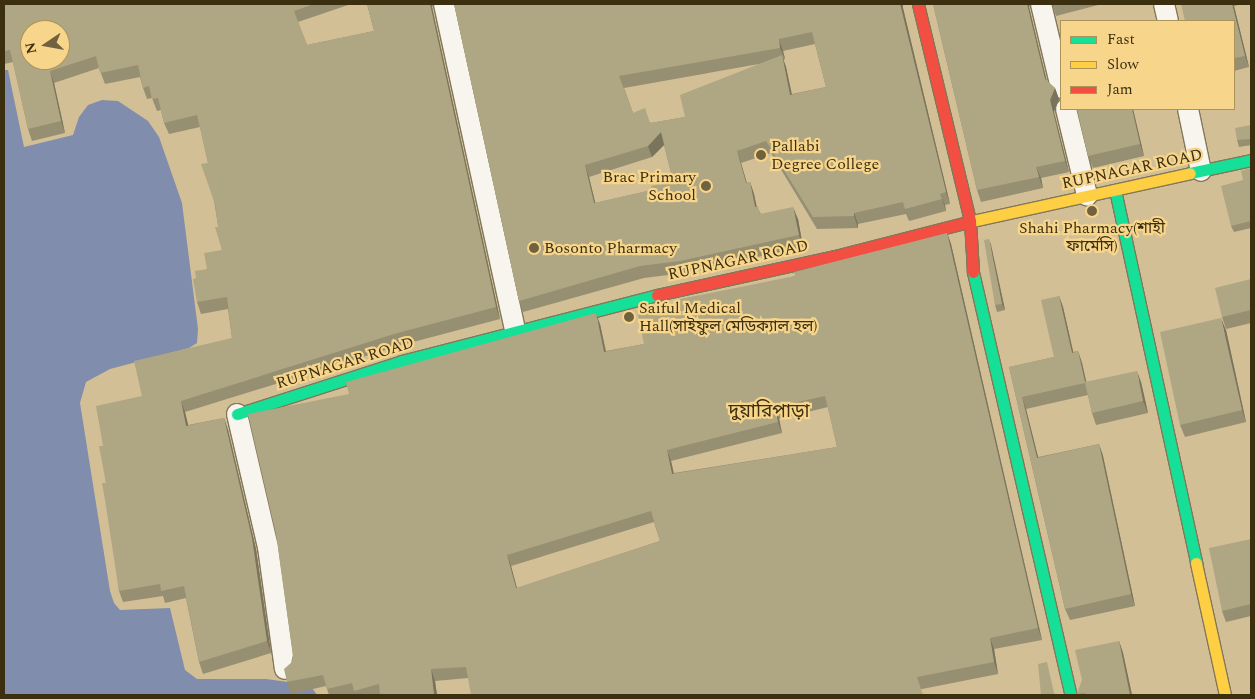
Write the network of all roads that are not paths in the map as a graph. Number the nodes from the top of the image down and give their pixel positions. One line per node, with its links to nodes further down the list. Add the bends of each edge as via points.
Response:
1 (444, 4): 14 (street)
2 (918, 4): 13 (street)
3 (1041, 4): 6 (street)
4 (1164, 4): 5 (street)
5 (1168, 20)
6 (1060, 84)
7 (1066, 110): 12 (street)
8 (1188, 110): 10 (street)
9 (1251, 160): 10 (street, RUPNAGAR ROAD)
10 (1201, 170): 11 (street, RUPNAGAR ROAD)
11 (1115, 190): 12 (street, RUPNAGAR ROAD); 18 (street)
12 (1087, 195): 13 (street, RUPNAGAR ROAD)
13 (970, 221): 14 (street, RUPNAGAR ROAD); 17 (street, via 972,268)
14 (515, 330): 15 (street, RUPNAGAR ROAD, via 402,361)
15 (237, 414): 16 (street, via 268,547)
16 (285, 669)
17 (1071, 695)
18 (1225, 695)

